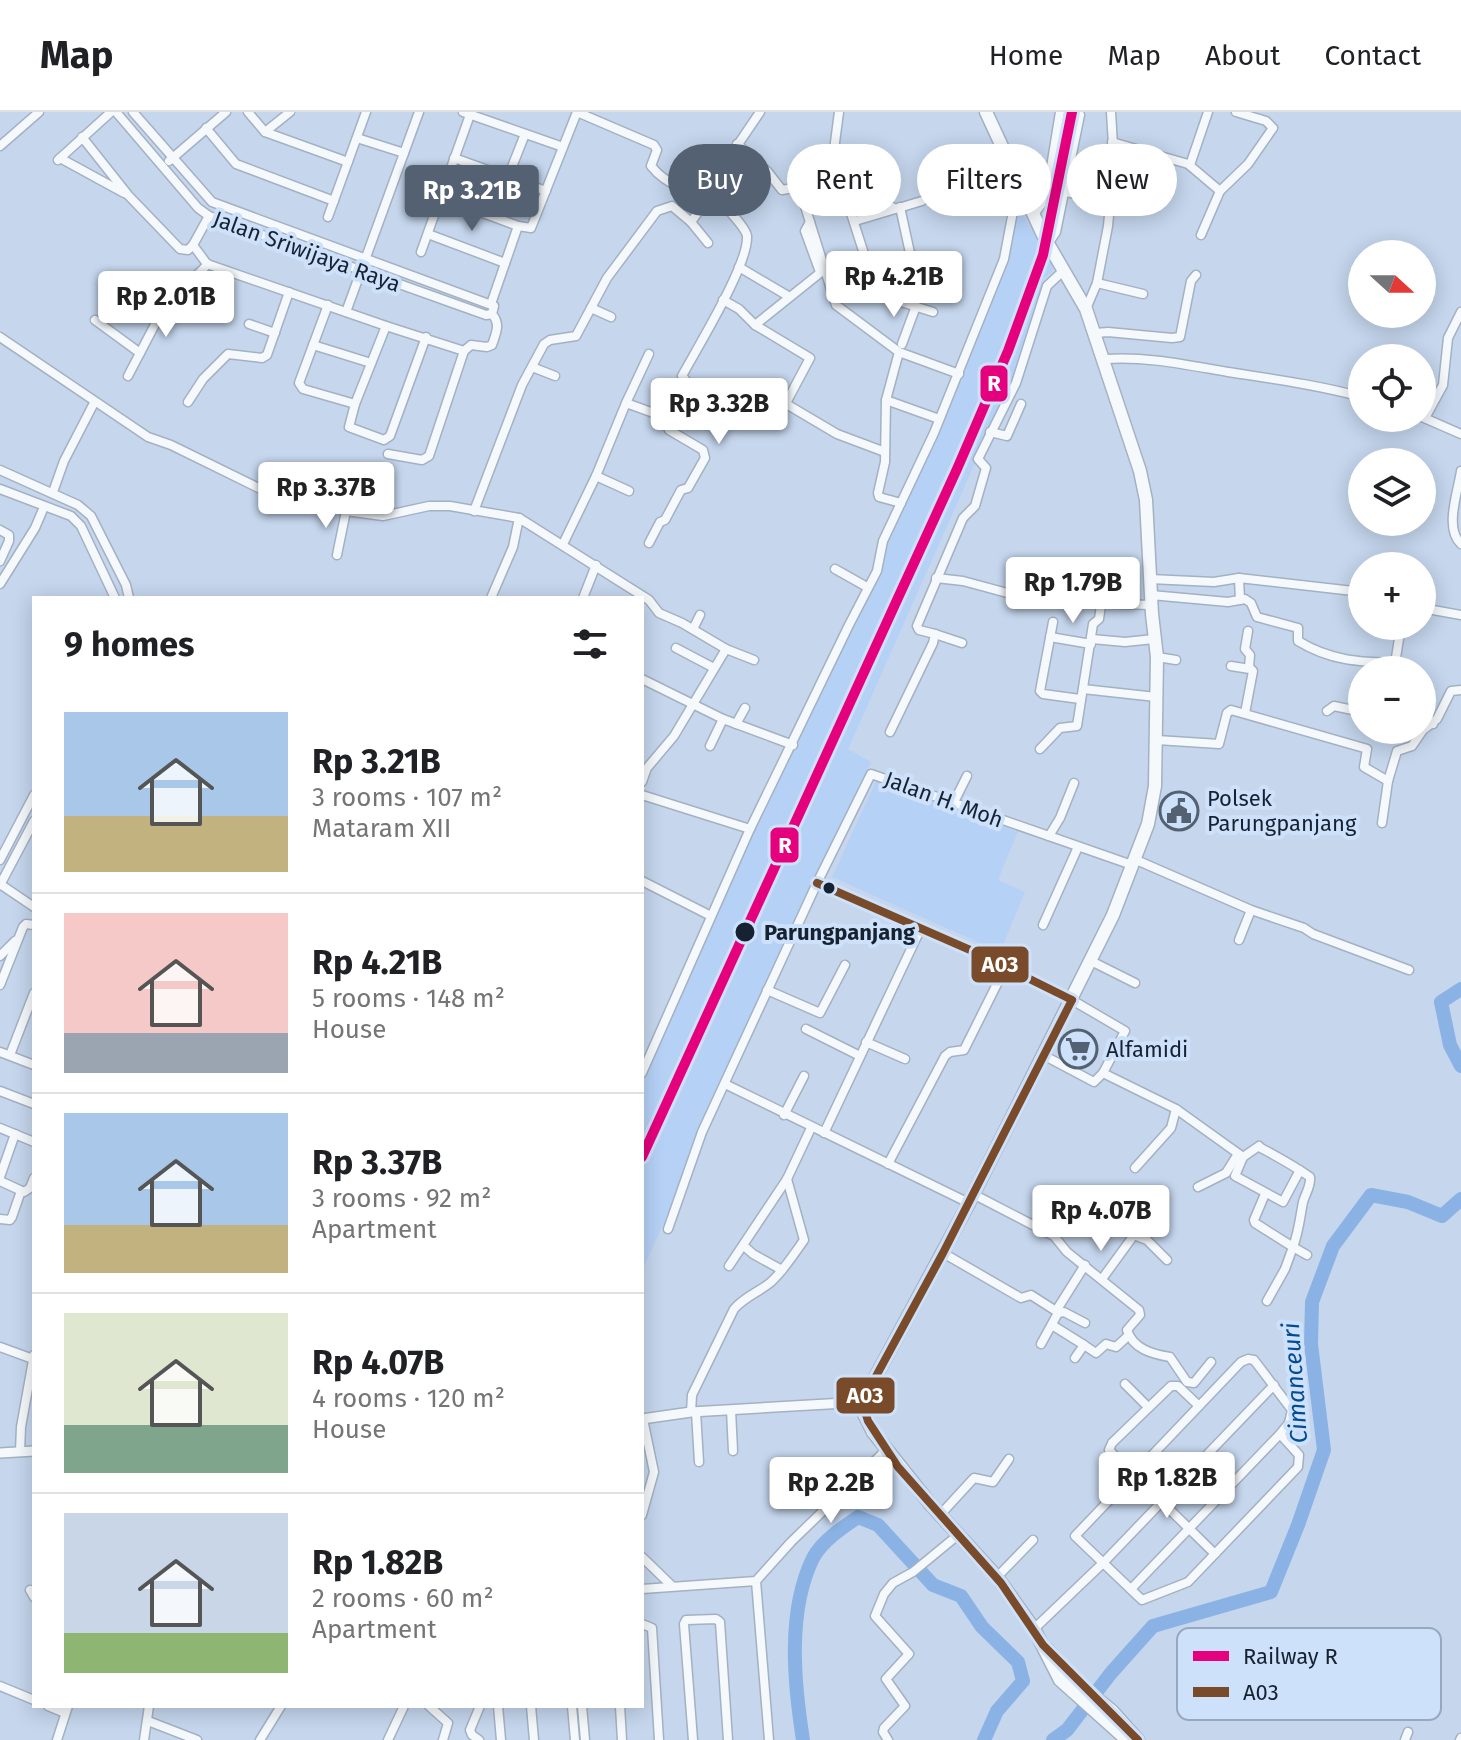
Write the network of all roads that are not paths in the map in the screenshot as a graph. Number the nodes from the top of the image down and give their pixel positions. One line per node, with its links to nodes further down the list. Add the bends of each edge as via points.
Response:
1 (39, 112): 28 (street)
2 (113, 112): 22 (street); 35 (street, Jalan Sriwijaya Raya)
3 (133, 112): 31 (street, Jalan Sriwijaya Raya)
4 (226, 112): 19 (street)
5 (248, 112): 20 (street)
6 (290, 112): 20 (street)
7 (366, 112): 23 (street)
8 (419, 112): 30 (street)
9 (577, 112): 29 (street); 39 (street, via 654,145 651,166)
10 (760, 112): 25 (street)
11 (839, 112): 26 (street)
12 (986, 112): 27 (main road)
13 (1060, 112): 36 (street)
14 (1111, 112): 24 (street)
15 (1208, 112): 34 (street)
16 (1236, 112): 42 (street, via 1273,128 1248,164)
17 (468, 113): 21 (street); 32 (street)
18 (1080, 115): 43 (street)
19 (206, 128): 31 (street); 46 (street, via 236,164)
20 (265, 132): 33 (street)
21 (525, 134): 29 (street); 38 (street)
22 (82, 137): 44 (street); 44 (street, via 58,159)
23 (357, 138): 30 (street); 33 (street)
24 (1112, 142): 34 (street)
25 (737, 144)
26 (835, 144)
27 (1000, 144)
28 (0, 146)
29 (563, 147): 41 (street)
30 (404, 153): 67 (street)
31 (172, 158): 35 (street); 67 (street, Jalan Sriwijaya Raya, via 212,202)
32 (454, 158): 38 (street); 45 (street)
33 (348, 162): 46 (street)
34 (1190, 165): 42 (street)
35 (163, 166): 47 (street, Jalan Sriwijaya Raya)
36 (1051, 167)
37 (771, 176): 40 (street)
38 (508, 177): 41 (street)
39 (668, 181)
40 (787, 189)
41 (546, 191): 60 (street, via 533,226)
42 (1220, 191): 62 (street)
43 (1066, 192): 63 (street, via 1055,235)
44 (128, 195): 65 (street, via 180,249)
45 (440, 197): 60 (street); 61 (street)
46 (334, 201): 57 (street)
47 (209, 216): 65 (street); 73 (street, Jalan Sriwijaya Raya)
48 (696, 216): 59 (street)
49 (732, 216): 70 (street, via 747,233)
50 (808, 216): 71 (street)
51 (853, 216): 58 (street)
52 (870, 216): 58 (street)
53 (900, 216): 81 (street, via 912,257 924,265)
54 (1012, 216): 107 (street, via 1004,259)
55 (1035, 216): 63 (main road)
56 (1108, 216): 75 (street)
57 (328, 217)
58 (855, 221): 81 (street, via 876,291)
59 (691, 222): 64 (street); 84 (street, via 672,206 657,211)
60 (518, 226): 68 (street)
61 (428, 234): 66 (street); 68 (street)
62 (1201, 235)
63 (1047, 242): 72 (main road)
64 (708, 243)
65 (193, 245): 69 (street)
66 (421, 252)
67 (366, 259): 73 (street); 83 (street, Jalan Sriwijaya Raya)
68 (505, 263): 83 (street)
69 (208, 264): 76 (street); 90 (street, via 183,289 174,288)
70 (739, 267): 78 (street); 80 (street)
71 (822, 271): 78 (street); 100 (street, via 836,305)
72 (1063, 271): 85 (main road); 121 (street, via 1047,286 1016,383)
73 (361, 272): 83 (street, Jalan Sriwijaya Raya, via 486,315); 86 (street)
74 (1196, 275): 96 (street, via 1180,337)
75 (1097, 283): 77 (street); 85 (street)
76 (289, 292): 82 (street); 95 (street)
77 (1143, 294)
78 (788, 296): 93 (street)
79 (127, 298): 90 (street)
80 (723, 300): 93 (street); 119 (street, via 682,376 690,387)
81 (912, 304): 87 (street); 100 (street)
82 (328, 305): 86 (street); 99 (street)
83 (492, 308): 101 (street, via 498,326 492,345 471,345)
84 (591, 308): 89 (street); 106 (street, via 576,336 547,342)
85 (1086, 309): 96 (main road)
86 (346, 312): 94 (street)
87 (933, 312)
88 (1461, 312): 111 (street, via 1446,344 1446,372)
89 (611, 317)
90 (159, 319): 102 (street)
91 (95, 320): 102 (street)
92 (249, 324): 95 (street)
93 (755, 325): 123 (street, via 810,358 788,405 837,434)
94 (386, 326): 98 (street); 105 (street)
95 (275, 333): 113 (street, via 265,357 228,354)
96 (1096, 333): 104 (main road)
97 (0, 337): 114 (street)
98 (426, 337): 101 (street); 116 (street, via 390,436 384,440 349,427)
99 (313, 345): 105 (street); 116 (street, via 301,387)
100 (900, 348): 107 (street); 112 (street)
101 (464, 351): 124 (street, via 429,456 422,460)
102 (140, 353): 108 (street)
103 (649, 354): 115 (street)
104 (1105, 359): 110 (street, via 1189,365); 146 (main road, via 1146,500)
105 (371, 363): 116 (street)
106 (532, 367): 109 (street); 134 (street)
107 (959, 374): 118 (street)
108 (128, 376)
109 (555, 376)
110 (1348, 393)
111 (1436, 396)
112 (886, 400): 118 (street); 123 (street)
113 (188, 402)
114 (94, 403): 130 (street); 133 (street, via 148,437 281,499 308,494)
115 (626, 403): 119 (street); 127 (street)
116 (355, 404)
117 (1021, 404): 121 (street, via 1007,436)
118 (939, 419): 131 (street)
119 (673, 420): 137 (street, via 669,430 703,450 705,458)
120 (1436, 423): 122 (street)
121 (990, 432): 144 (street, via 978,459 986,468 975,506 963,518)
122 (1461, 434)
123 (885, 452): 131 (street, via 878,496)
124 (388, 454)
125 (0, 470): 130 (street)
126 (1461, 471): 139 (street, via 1453,526)
127 (596, 476): 129 (street); 138 (street)
128 (0, 489): 132 (street)
129 (629, 491)
130 (53, 492): 151 (street, via 91,516)
131 (901, 503): 148 (street)
132 (44, 507): 147 (street); 150 (street, via 71,516 81,526)
133 (346, 511): 134 (street, via 383,516 450,506); 140 (street)
134 (474, 511): 135 (street)
135 (519, 518): 138 (street); 152 (street)
136 (0, 530): 141 (street, via 9,535)
137 (649, 543)
138 (563, 544): 142 (street)
139 (1461, 544)
140 (337, 555)
141 (0, 561)
142 (596, 565): 153 (street); 154 (street)
143 (835, 569): 148 (street)
144 (936, 578): 158 (street, via 1026,598); 165 (street, via 917,626)
145 (1239, 578): 146 (street); 149 (street); 157 (street)
146 (1150, 579): 156 (main road)
147 (0, 584)
148 (867, 587): 195 (street)
149 (1348, 590)
150 (114, 596)
151 (129, 596)
152 (492, 596)
153 (584, 596)
154 (643, 596)
155 (644, 597): 163 (street, via 655,610)
156 (1151, 600): 157 (street); 158 (street); 167 (main road)
157 (1240, 600): 175 (street, via 1251,603 1257,617 1298,628 1298,641)
158 (1101, 605): 168 (street)
159 (1436, 611): 161 (street)
160 (700, 615): 163 (street)
161 (1461, 615)
162 (1053, 622): 166 (street)
163 (693, 629): 171 (street)
164 (1248, 631): 178 (street)
165 (935, 634): 169 (street); 192 (street)
166 (1050, 637): 168 (street); 183 (street, via 1040,691)
167 (1154, 639): 168 (street); 172 (main road)
168 (1091, 641): 180 (street)
169 (962, 643)
170 (676, 648): 177 (street)
171 (726, 649): 173 (street); 177 (street)
172 (1157, 657): 174 (street); 182 (main road)
173 (754, 660)
174 (1176, 660)
175 (1348, 661)
176 (1231, 666): 178 (street)
177 (714, 668): 184 (street)
178 (1250, 669): 188 (street)
179 (644, 680): 184 (street)
180 (1083, 689): 182 (street); 183 (street)
181 (1461, 690): 190 (street, via 1451,691)
182 (1156, 697): 193 (main road)
183 (1080, 699): 197 (street, via 1077,726 1060,728)
184 (692, 704): 189 (street); 198 (street)
185 (745, 708): 191 (street)
186 (1348, 709): 187 (street, via 1334,706)
187 (1327, 711)
188 (1245, 713): 193 (street, via 1228,711 1219,744); 200 (street, via 1367,749 1364,767)
189 (723, 719): 191 (street); 196 (street)
190 (1436, 720)
191 (736, 724): 195 (street)
192 (890, 732)
193 (1157, 740): 211 (main road, via 1151,814)
194 (1413, 744): 200 (street, via 1398,750)
195 (793, 745): 207 (street)
196 (710, 746)
197 (1040, 749)
198 (644, 776)
199 (967, 776): 204 (street)
200 (1388, 781): 205 (street)
201 (1074, 783): 208 (street)
202 (644, 796): 207 (street)
203 (32, 799): 210 (street)
204 (954, 802): 208 (street, Jalan H. Moh); 213 (street, Jalan H. Moh, via 871,774)
205 (1382, 823)
206 (32, 825): 214 (street)
207 (750, 829): 217 (street)
208 (1049, 836): 209 (street, Jalan H. Moh)
209 (1078, 847): 211 (street, Jalan H. Moh); 219 (street)
210 (0, 860)
211 (1133, 862): 216 (street, Jalan H. Moh); 224 (main road)
212 (644, 882): 217 (street)
213 (817, 883): 220 (street); 230 (street)
214 (0, 885): 215 (street)
215 (32, 906)
216 (1251, 910): 222 (street); 227 (street, Jalan H. Moh)
217 (711, 916): 235 (street)
218 (32, 925): 221 (street, via 26,924)
219 (1043, 925)
220 (921, 928): 226 (street); 234 (street)
221 (18, 938): 223 (street); 229 (street)
222 (1239, 940)
223 (0, 956)
224 (1091, 961): 228 (street); 232 (main road)
225 (845, 965): 230 (street, via 820,1013)
226 (1006, 966): 232 (street); 255 (street, via 964,1050 945,1056)
227 (1409, 970)
228 (1135, 983)
229 (0, 985)
230 (767, 990): 244 (street)
231 (32, 998): 237 (street)
232 (1072, 1000): 238 (main road); 242 (street, via 1125,1031)
233 (806, 1029): 239 (street)
234 (866, 1042): 239 (street); 240 (street)
235 (646, 1051)
236 (0, 1052): 237 (street)
237 (10, 1055): 241 (street)
238 (1043, 1055): 242 (street, via 1092,1082); 264 (main road)
239 (860, 1056): 251 (street)
240 (905, 1059)
241 (32, 1064)
242 (1103, 1073): 247 (street)
243 (804, 1076): 248 (street)
244 (725, 1084): 248 (street); 266 (street)
245 (0, 1091): 246 (street)
246 (32, 1103)
247 (1176, 1109): 254 (street); 256 (street, via 1171,1128)
248 (784, 1115): 250 (street)
249 (0, 1128): 252 (street)
250 (811, 1128): 251 (street); 259 (street)
251 (824, 1133): 255 (street)
252 (15, 1134): 253 (street); 258 (street)
253 (32, 1141)
254 (1240, 1155): 257 (street, via 1259,1146); 261 (street, via 1226,1173); 263 (street, via 1235,1177)
255 (888, 1164): 264 (street)
256 (1135, 1168)
257 (1300, 1170): 263 (street, via 1283,1202); 268 (street, via 1311,1179)
258 (0, 1179): 262 (street)
259 (787, 1179): 267 (street); 274 (street, via 804,1237)
260 (32, 1183): 262 (street)
261 (1198, 1187)
262 (21, 1191): 265 (street, via 10,1220)
263 (1265, 1194): 268 (street, via 1255,1223)
264 (971, 1199): 269 (main road); 272 (street, via 1054,1236)
265 (0, 1219)
266 (668, 1229)
267 (744, 1246): 273 (street); 274 (street)
268 (1293, 1247): 270 (street); 276 (street)
269 (943, 1253): 277 (street, via 1021,1298 1031,1295); 290 (main road)
270 (1307, 1255)
271 (1167, 1260): 275 (street, via 1134,1235)
272 (1085, 1265): 275 (street); 277 (street)
273 (729, 1266)
274 (782, 1270): 294 (street, via 734,1309 692,1395)
275 (1102, 1279): 280 (street, via 1139,1310)
276 (1267, 1301)
277 (1057, 1312): 278 (street); 279 (street)
278 (1085, 1323)
279 (1052, 1325): 281 (street); 282 (street)
280 (1128, 1336): 282 (street, via 1116,1347 1106,1344 1096,1353); 286 (street, via 1148,1353 1170,1357 1189,1383)
281 (1041, 1344)
282 (1084, 1345): 285 (street)
283 (0, 1347): 284 (street)
284 (32, 1356)
285 (1075, 1358)
286 (1211, 1362)
287 (32, 1368): 301 (street)
288 (1125, 1384): 292 (street)
289 (1274, 1385): 291 (street, via 1248,1359); 297 (street, via 1292,1410); 306 (street)
290 (862, 1402): 293 (street); 298 (main road, via 869,1425)
291 (1199, 1406): 292 (street, via 1178,1386 1171,1386); 305 (street)
292 (1148, 1407): 305 (street, via 1109,1450)
293 (731, 1410): 294 (street); 300 (street)
294 (694, 1412): 295 (street); 304 (street)
295 (644, 1419)
296 (644, 1428): 307 (street, via 654,1472)
297 (1280, 1434): 309 (street); 312 (street, via 1299,1455 1298,1467)
298 (886, 1450): 308 (main road); 316 (street)
299 (32, 1451): 301 (street)
300 (733, 1451)
301 (20, 1452): 302 (street)
302 (0, 1453)
303 (1009, 1459): 308 (street, via 993,1482 974,1478)
304 (699, 1462)
305 (1134, 1475): 306 (street); 314 (street, via 1075,1536)
306 (1162, 1502): 309 (street); 314 (street)
307 (644, 1508)
308 (940, 1515): 310 (main road)
309 (1189, 1528): 312 (street); 319 (street)
310 (958, 1535): 315 (main road); 352 (street, via 893,1583 875,1616 909,1654 886,1679 905,1706 884,1728)
311 (1033, 1540): 315 (street)
312 (1215, 1554): 319 (street, via 1188,1582 1142,1600)
313 (644, 1559): 317 (street)
314 (1103, 1563): 319 (street); 321 (street)
315 (997, 1577): 321 (main road)
316 (756, 1581): 317 (street); 351 (street)
317 (672, 1586): 318 (street)
318 (644, 1589)
319 (1131, 1589)
320 (644, 1625): 348 (street, via 652,1628)
321 (1034, 1629): 335 (main road, via 1071,1684)
322 (0, 1686): 323 (street)
323 (32, 1699)
324 (280, 1708): 339 (street)
325 (403, 1708): 340 (street)
326 (431, 1708): 341 (street, via 448,1723)
327 (479, 1708): 342 (street, via 470,1730)
328 (498, 1708): 343 (street)
329 (531, 1708): 344 (street)
330 (572, 1708): 345 (street)
331 (582, 1708): 346 (street)
332 (620, 1708): 347 (street)
333 (66, 1710): 336 (street)
334 (150, 1711): 337 (street); 338 (street)
335 (1108, 1715): 353 (main road); 354 (main road)
336 (57, 1740)
337 (144, 1740)
338 (197, 1740)
339 (260, 1740)
340 (388, 1740)
341 (443, 1740)
342 (479, 1740)
343 (501, 1740)
344 (534, 1740)
345 (575, 1740)
346 (585, 1740)
347 (622, 1740)
348 (659, 1740)
349 (693, 1740): 350 (street, via 684,1624 716,1619)
350 (728, 1740)
351 (769, 1740)
352 (888, 1740)
353 (1127, 1740)
354 (1138, 1740)

